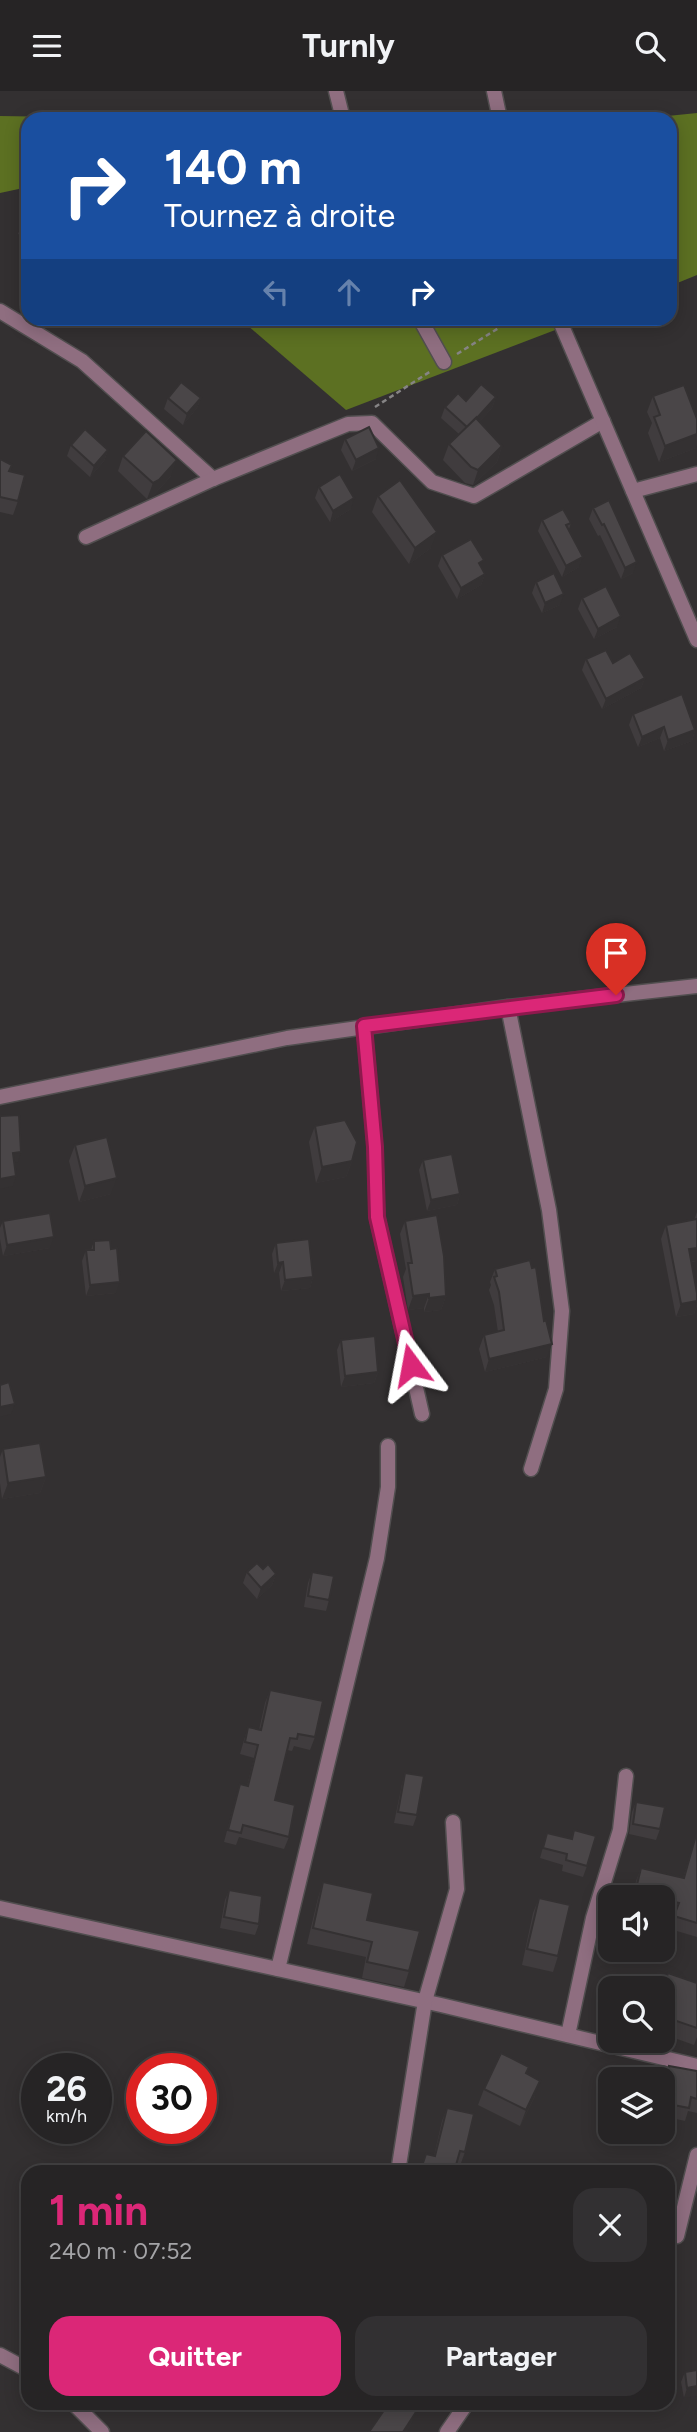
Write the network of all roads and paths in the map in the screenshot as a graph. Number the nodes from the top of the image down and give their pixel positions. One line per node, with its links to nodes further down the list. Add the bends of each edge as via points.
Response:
1 (336, 91): 3 (street)
2 (494, 91): 4 (street)
3 (341, 112)
4 (498, 112)
5 (0, 311): 6 (street)
6 (21, 324)
7 (25, 326): 13 (street, via 82,361)
8 (424, 326): 10 (street)
9 (562, 326): 11 (street)
10 (444, 362)
11 (603, 421): 13 (street, via 474,496 432,482 372,423 348,424); 14 (street)
12 (697, 474): 14 (street)
13 (213, 479): 15 (street)
14 (632, 491): 16 (street)
15 (86, 537)
16 (697, 640)
17 (697, 986): 18 (street)
18 (508, 1007): 19 (street); 23 (street, via 549,1210 562,1311 556,1388)
19 (364, 1026): 20 (street); 21 (street, via 377,1217)
20 (0, 1097)
21 (422, 1414)
22 (388, 1446): 27 (street, via 388,1487 377,1557)
23 (531, 1469)
24 (626, 1776): 29 (street, via 620,1830 593,1918)
25 (453, 1822): 28 (street, via 457,1889)
26 (0, 1908): 27 (street)
27 (278, 1969): 28 (street)
28 (425, 2001): 29 (street); 32 (street)
29 (568, 2035): 30 (street)
30 (697, 2066)
31 (697, 2155): 33 (street)
32 (399, 2165)
33 (677, 2236)
34 (0, 2355): 35 (street)
35 (21, 2366)
36 (80, 2410): 38 (street)
37 (462, 2410): 39 (street)
38 (102, 2432)
39 (447, 2432)

